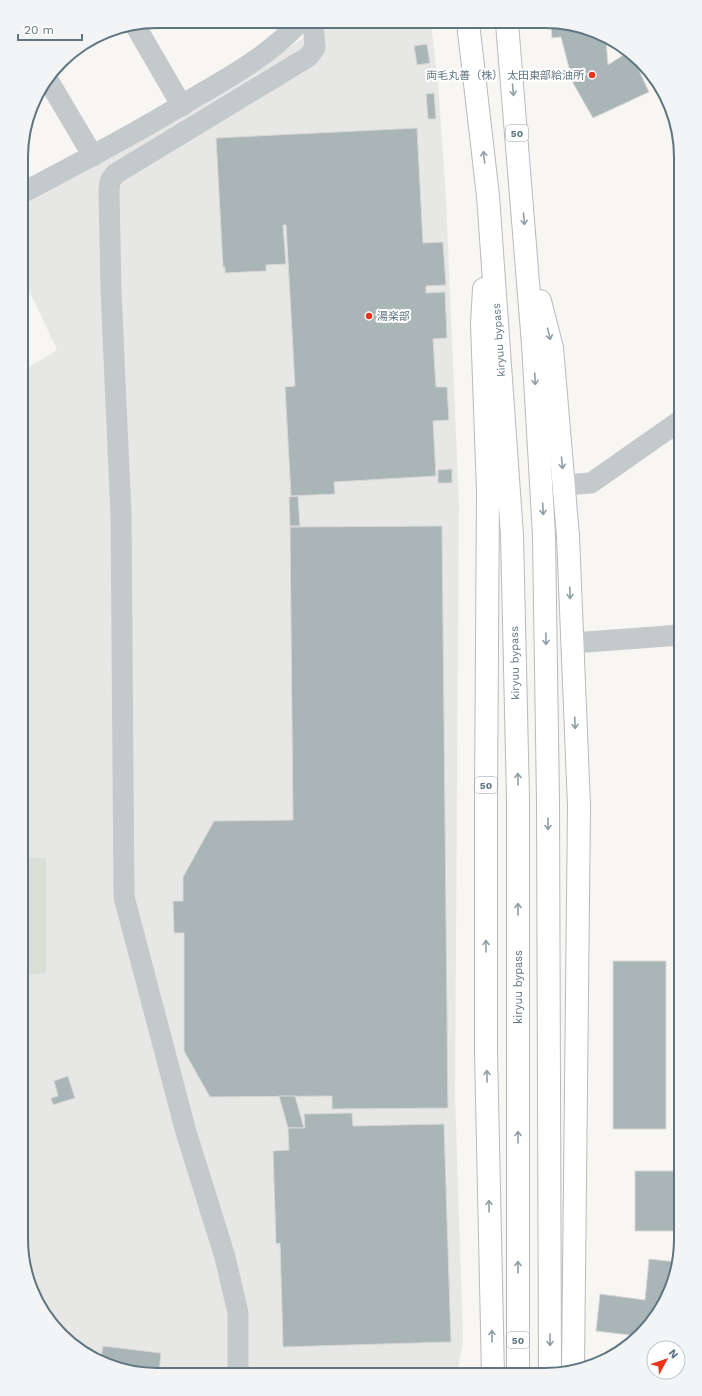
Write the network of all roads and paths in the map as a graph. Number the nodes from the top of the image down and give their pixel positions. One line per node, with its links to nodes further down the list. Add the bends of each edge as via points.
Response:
1 (294, 28): 7 (street, via 256,61)
2 (313, 28): 17 (street, via 315,48 308,57 115,174 110,181 109,192 121,514 124,897 186,1132 225,1257 238,1313)
3 (469, 28): 10 (highway, kiryuu bypass / 50, one-way to 3)
4 (507, 28): 11 (highway, 50, one-way to 11)
5 (138, 29): 7 (street)
6 (51, 84): 8 (street)
7 (182, 106): 8 (street)
8 (93, 156): 9 (street)
9 (28, 190)
10 (488, 196): 18 (highway, 50, one-way to 10, via 486,1052 488,492 482,324); 19 (highway, kiryuu bypass / 50, one-way to 10, via 518,798 512,535)
11 (525, 242): 13 (highway, 50, one-way to 13, via 552,348); 20 (highway, 50, one-way to 20, via 545,543)
12 (674, 425): 13 (street, via 592,483)
13 (563, 485): 15 (highway, 50, one-way to 15, via 568,536)
14 (674, 636): 15 (street)
15 (572, 643): 16 (highway, 50, one-way to 16, via 579,806)
16 (573, 1365)
17 (238, 1368)
18 (493, 1368)
19 (518, 1368)
20 (550, 1368)

